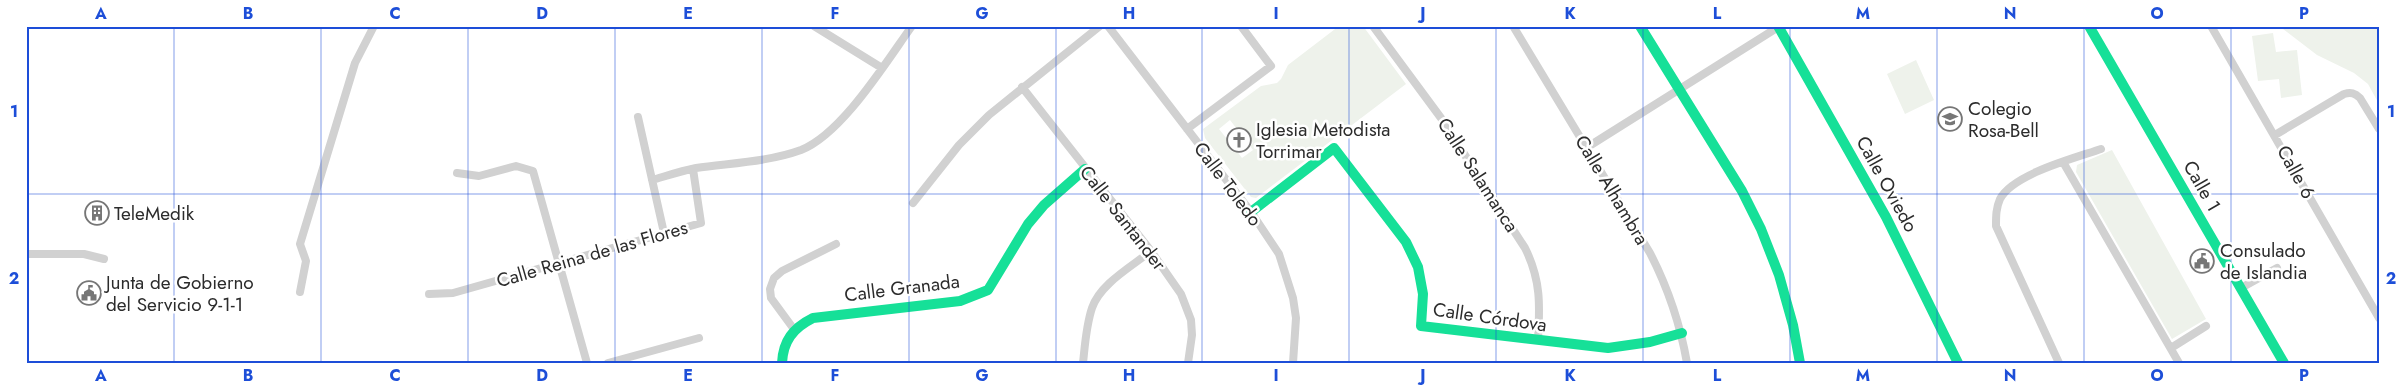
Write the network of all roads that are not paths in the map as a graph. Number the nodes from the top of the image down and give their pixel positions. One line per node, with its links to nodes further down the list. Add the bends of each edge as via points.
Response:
1 (374, 26): 37 (street, via 355,63 300,244 306,261)
2 (814, 26): 13 (street)
3 (912, 26): 13 (street)
4 (1100, 26): 14 (street)
5 (1108, 26): 17 (street, Calle Toledo)
6 (1241, 26): 17 (street, via 1272,66)
7 (1373, 26): 44 (street, Calle Salamanca, via 1441,118 1525,248 1535,268 1539,291)
8 (1513, 26): 20 (street, Calle Alhambra)
9 (1640, 26): 15 (street)
10 (2089, 26): 36 (street, Calle 1)
11 (2211, 26): 19 (street, Calle 6)
12 (1779, 27): 15 (street); 54 (street, Calle Oviedo, via 1886,217)
13 (882, 68): 23 (street, via 828,134 802,149 774,157)
14 (1022, 87): 24 (street, Calle Santander); 27 (street, via 958,145)
15 (1680, 90): 20 (street); 53 (street, via 1742,191 1761,229 1780,275)
16 (638, 117): 26 (street)
17 (1187, 129): 28 (street, Calle Toledo)
18 (2379, 129): 19 (street, via 2360,98 2350,93)
19 (2275, 135): 39 (street, Calle 6)
20 (1586, 148): 42 (street, Calle Alhambra, via 1667,285)
21 (2101, 149): 22 (street)
22 (2063, 162): 45 (street); 55 (street, via 2019,182 2001,197 1996,211 1996,226)
23 (693, 169): 26 (street); 29 (street, Calle Reina de las Flores, via 701,223)
24 (1085, 169): 31 (street, Calle Santander); 41 (street, Calle Granada, via 1044,205 1028,224 988,290 960,301 812,318)
25 (457, 173): 34 (street, via 479,176 516,166 532,172)
26 (652, 180): 29 (street)
27 (913, 203)
28 (1250, 212): 44 (street, Calle Córdova, via 1334,148 1406,242 1418,267 1424,294 1421,326); 51 (street, Calle Toledo, via 1279,254 1287,275 1296,318)
29 (664, 233): 34 (street, Calle Reina de las Flores)
30 (836, 244): 41 (street, via 774,278 770,289 772,298)
31 (1151, 251): 49 (street, via 1100,294 1092,306); 50 (street, Calle Santander, via 1186,304 1192,335)
32 (26, 254): 33 (street, via 84,254)
33 (104, 259)
34 (559, 263): 38 (street, Calle Reina de las Flores, via 453,293); 46 (street)
35 (2277, 268): 36 (street)
36 (2241, 288): 57 (street, Calle 1)
37 (300, 292)
38 (429, 294)
39 (2379, 318)
40 (2206, 326): 45 (street)
41 (793, 328): 48 (street, via 785,340)
42 (1682, 333): 44 (street, Calle Córdova, via 1608,348); 52 (street, Calle Alhambra)
43 (699, 338): 47 (street)
44 (1538, 340)
45 (2170, 348): 56 (street)
46 (587, 363)
47 (608, 363)
48 (782, 363)
49 (1083, 363)
50 (1188, 363)
51 (1293, 363)
52 (1687, 363)
53 (1800, 363)
54 (1958, 363)
55 (2059, 363)
56 (2179, 363)
57 (2284, 363)

